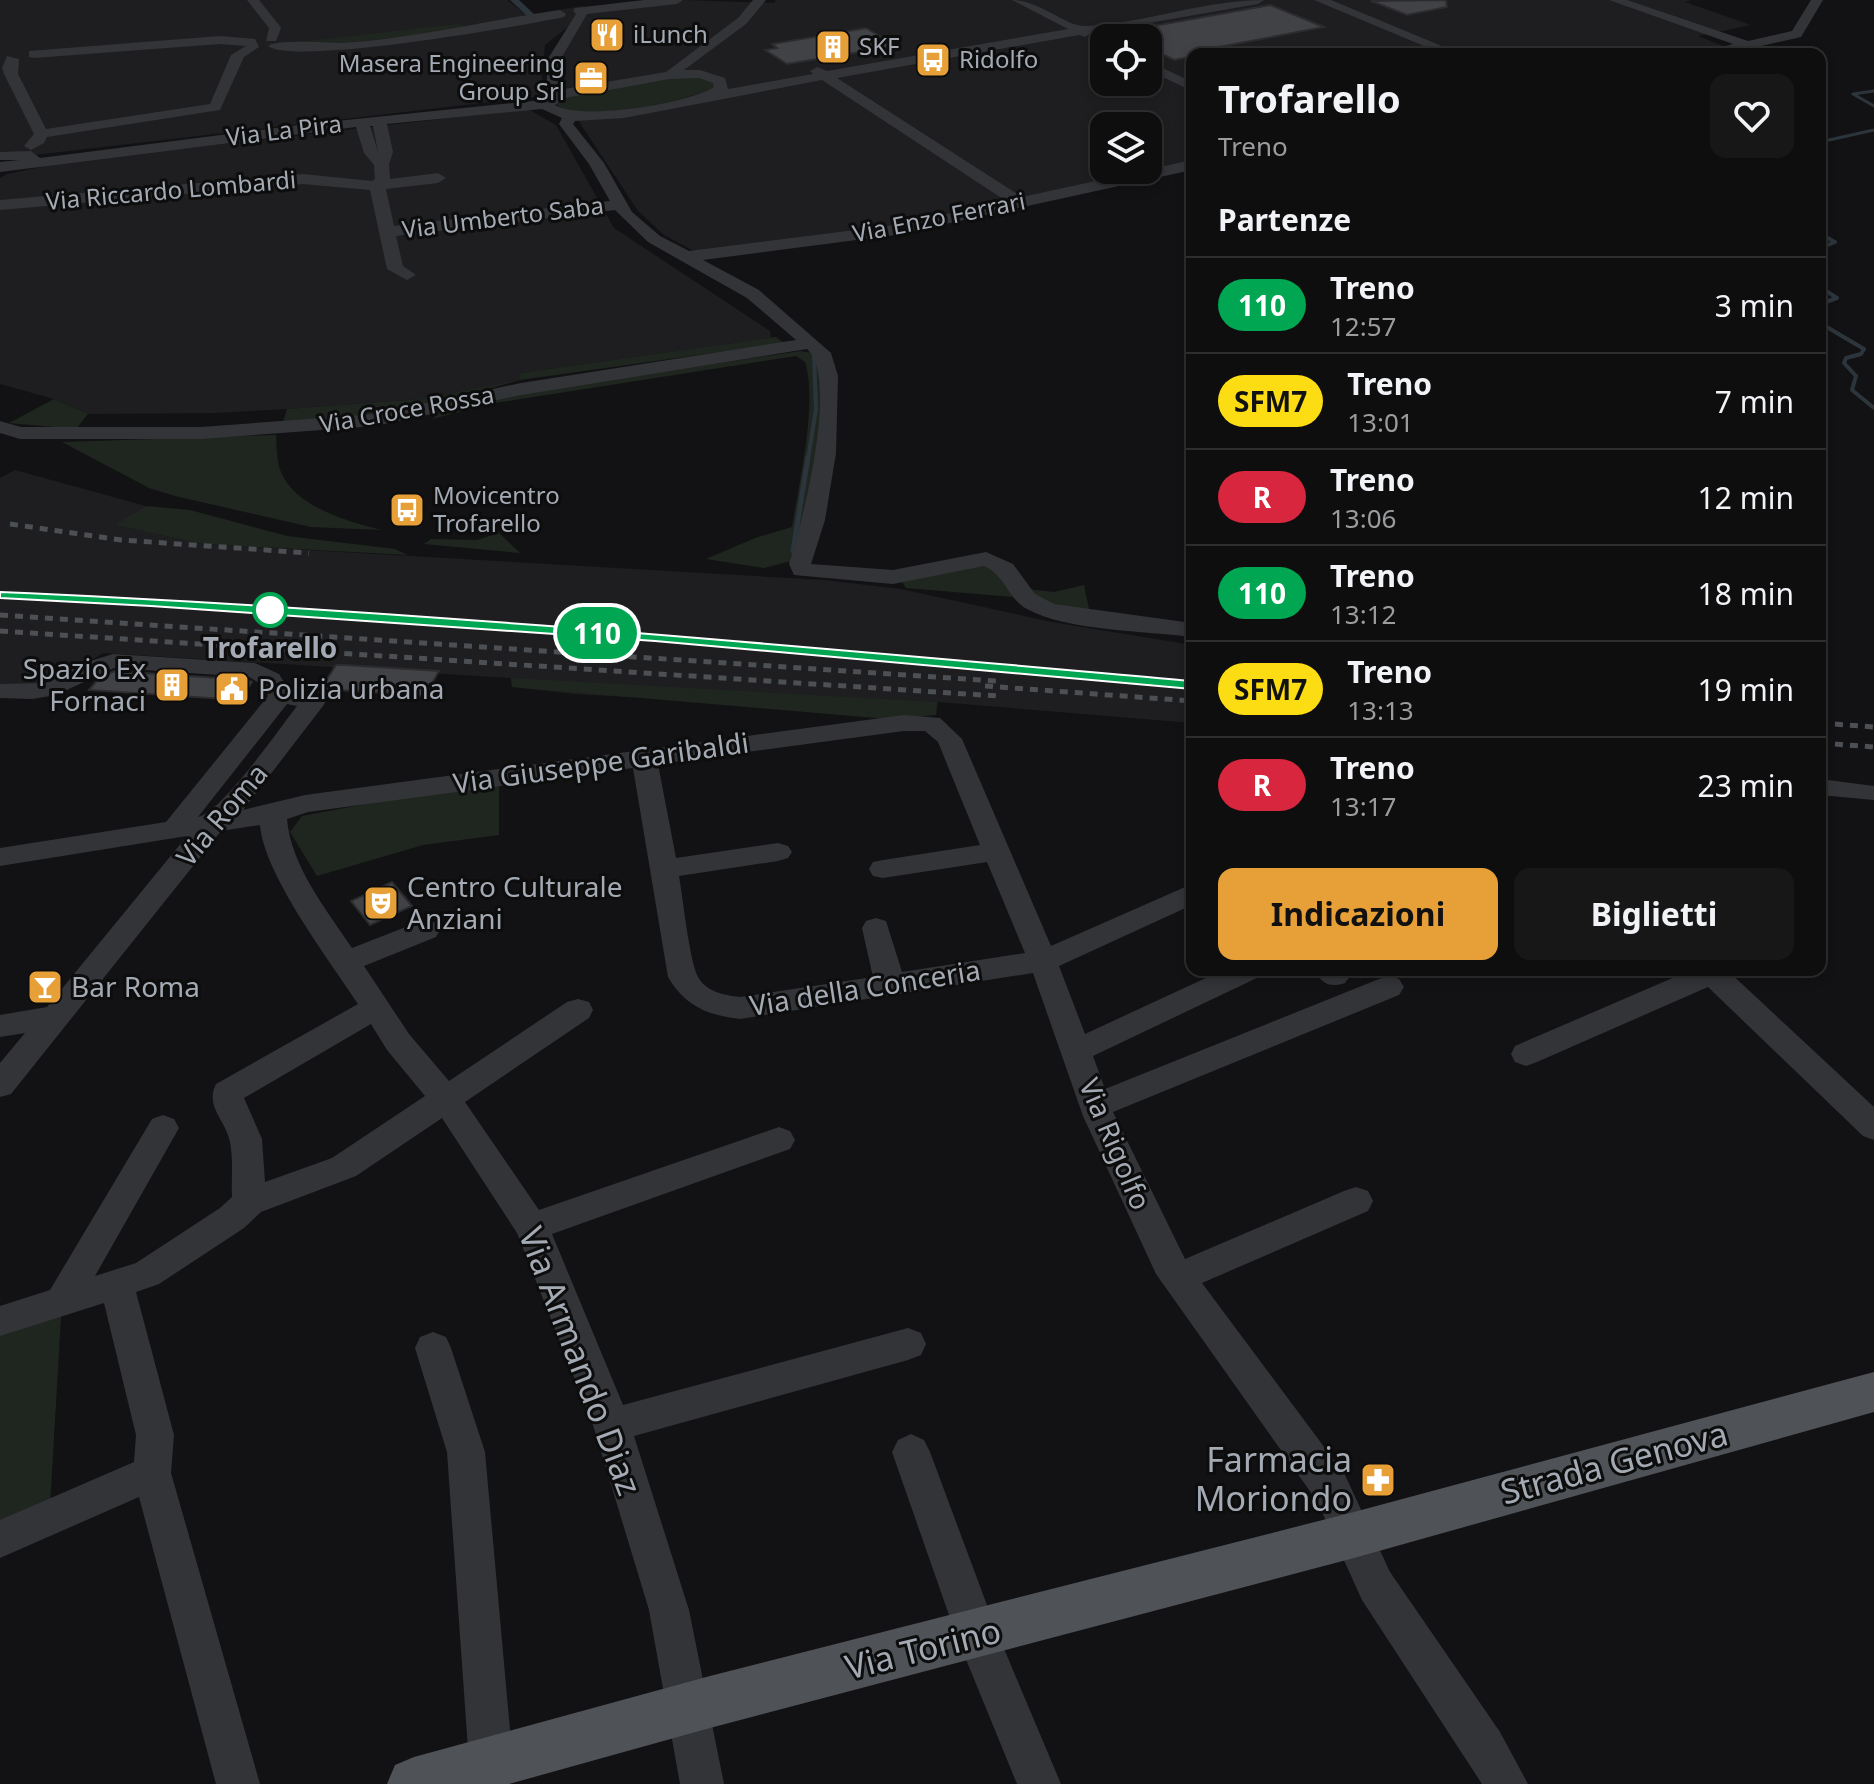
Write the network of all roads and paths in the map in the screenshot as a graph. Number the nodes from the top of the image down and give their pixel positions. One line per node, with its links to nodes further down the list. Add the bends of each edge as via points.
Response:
1 (253, 0): 16 (street, via 275,28)
2 (677, 0): 11 (street)
3 (760, 0): 25 (street, via 727,33)
4 (769, 0): 24 (street)
5 (1018, 0): 14 (street)
6 (1231, 0): 14 (street)
7 (1258, 0): 14 (street)
8 (1320, 0): 19 (street)
9 (1615, 0): 18 (street)
10 (1817, 0): 18 (street, via 1799,33)
11 (578, 13): 12 (street); 29 (street, via 556,48)
12 (530, 19): 13 (street); 13 (street, via 507,11)
13 (463, 26): 16 (street, via 327,46)
14 (1078, 29): 15 (street); 22 (street)
15 (1090, 35)
16 (275, 41): 17 (street)
17 (252, 44): 21 (street, via 220,40); 30 (street, via 238,55 219,104)
18 (1747, 45): 20 (street)
19 (1439, 48)
20 (1734, 48)
21 (7, 52): 34 (street, via 11,74)
22 (819, 72): 26 (street); 28 (street); 42 (street)
23 (1162, 72): 27 (street)
24 (696, 74): 25 (street); 26 (street)
25 (670, 75): 29 (street)
26 (715, 78): 28 (street, via 721,86)
27 (1186, 84)
28 (710, 96): 31 (street, via 600,116)
29 (554, 98): 31 (street, via 555,113); 32 (street, Via La Pira); 35 (street, Via La Pira)
30 (209, 109): 34 (street); 35 (street)
31 (570, 116): 44 (street, via 566,124)
32 (379, 120): 33 (street, Via La Pira); 36 (street)
33 (362, 122): 36 (street); 37 (street, Via La Pira)
34 (41, 134): 37 (street)
35 (205, 136): 37 (street, Via La Pira)
36 (376, 141): 41 (street, via 371,153 381,164 383,181)
37 (25, 158): 38 (street)
38 (0, 165)
39 (1186, 166): 42 (street, Via Enzo Ferrari)
40 (438, 178): 41 (street, Via Riccardo Lombardi)
41 (375, 186): 43 (street, Via Riccardo Lombardi, via 303,179); 45 (street)
42 (1020, 203): 46 (street, Via Enzo Ferrari, via 895,230)
43 (0, 205)
44 (620, 205): 45 (street, Via Umberto Saba); 46 (street, via 654,239)
45 (387, 232): 47 (street, via 395,269)
46 (684, 257): 48 (street, via 753,294)
47 (407, 275)
48 (811, 343): 50 (street, Via Croce Rossa, via 521,389 375,420 201,433); 52 (street, via 822,353 829,376 829,418 802,570 893,577 986,559 1001,564 1026,598 1048,610)
49 (0, 427): 50 (street, Via Croce Rossa)
50 (20, 433): 51 (street)
51 (70, 454)
52 (1186, 629)
53 (0, 691): 54 (street, via 28,693 59,686 90,666 113,661 255,670 270,679)
54 (281, 696): 60 (street, Via Roma, via 314,701 237,801); 61 (street, Via Roma)
55 (931, 723): 56 (street, Via Giuseppe Garibaldi); 62 (street, Via Rigolfo, via 949,739)
56 (644, 757): 59 (street, Via Giuseppe Garibaldi, via 305,804); 65 (street, Via della Conceria)
57 (1826, 788): 58 (street)
58 (1867, 793)
59 (273, 814): 60 (street, Via Giuseppe Garibaldi); 71 (street, Via Armando Diaz, via 275,841)
60 (213, 823): 61 (street, Via Giuseppe Garibaldi); 79 (street, Via Roma)
61 (176, 827): 64 (street, Via Giuseppe Garibaldi)
62 (997, 851): 66 (street); 70 (street, Via Rigolfo)
63 (778, 852): 65 (street)
64 (0, 857)
65 (662, 869): 75 (street, Via della Conceria, via 683,977 696,997 740,1008)
66 (883, 869)
67 (1186, 897): 70 (street, Via della Conceria)
68 (876, 928): 75 (street)
69 (426, 930): 71 (street)
70 (1043, 961): 75 (street, Via della Conceria); 81 (street, Via Rigolfo)
71 (344, 962): 77 (street, Via Armando Diaz)
72 (1236, 976): 81 (street)
73 (1702, 976): 82 (street)
74 (1715, 976): 86 (street)
75 (890, 985)
76 (1389, 987): 85 (street)
77 (375, 1008): 84 (street, Via Armando Diaz); 90 (street, via 227,1093 246,1139)
78 (578, 1010): 84 (street)
79 (57, 1016): 80 (street); 83 (street, Via Roma)
80 (0, 1026)
81 (1076, 1051): 85 (street, Via Rigolfo)
82 (1526, 1054)
83 (0, 1085)
84 (447, 1100): 90 (street, via 344,1167); 91 (street, Via Armando Diaz)
85 (1095, 1106): 92 (street, Via Rigolfo)
86 (1874, 1127)
87 (163, 1128): 94 (street)
88 (779, 1140): 91 (street)
89 (1356, 1201): 92 (street)
90 (249, 1202): 93 (street, via 147,1274)
91 (532, 1227): 99 (street, Via Armando Diaz)
92 (1178, 1278): 102 (street, Via Rigolfo, via 1331,1488)
93 (117, 1286): 94 (street); 101 (street, via 155,1435)
94 (62, 1301): 95 (street)
95 (0, 1321)
96 (908, 1344): 99 (street)
97 (433, 1348): 106 (street, via 466,1452)
98 (1872, 1396): 102 (main road, Strada Genova)
99 (612, 1425): 105 (street, Via Armando Diaz, via 669,1610)
100 (911, 1452): 104 (street)
101 (152, 1473): 103 (street); 108 (street)
102 (1354, 1535): 104 (main road, Via Torino); 111 (street, Via Rigolfo, via 1376,1586)
103 (0, 1539)
104 (977, 1635): 105 (main road, Via Torino); 110 (street)
105 (688, 1709): 106 (main road, Via Torino); 109 (street, Via Armando Diaz)
106 (491, 1763): 107 (main road, Via Torino)
107 (420, 1783)
108 (238, 1784)
109 (702, 1784)
110 (1039, 1784)
111 (1506, 1784)

